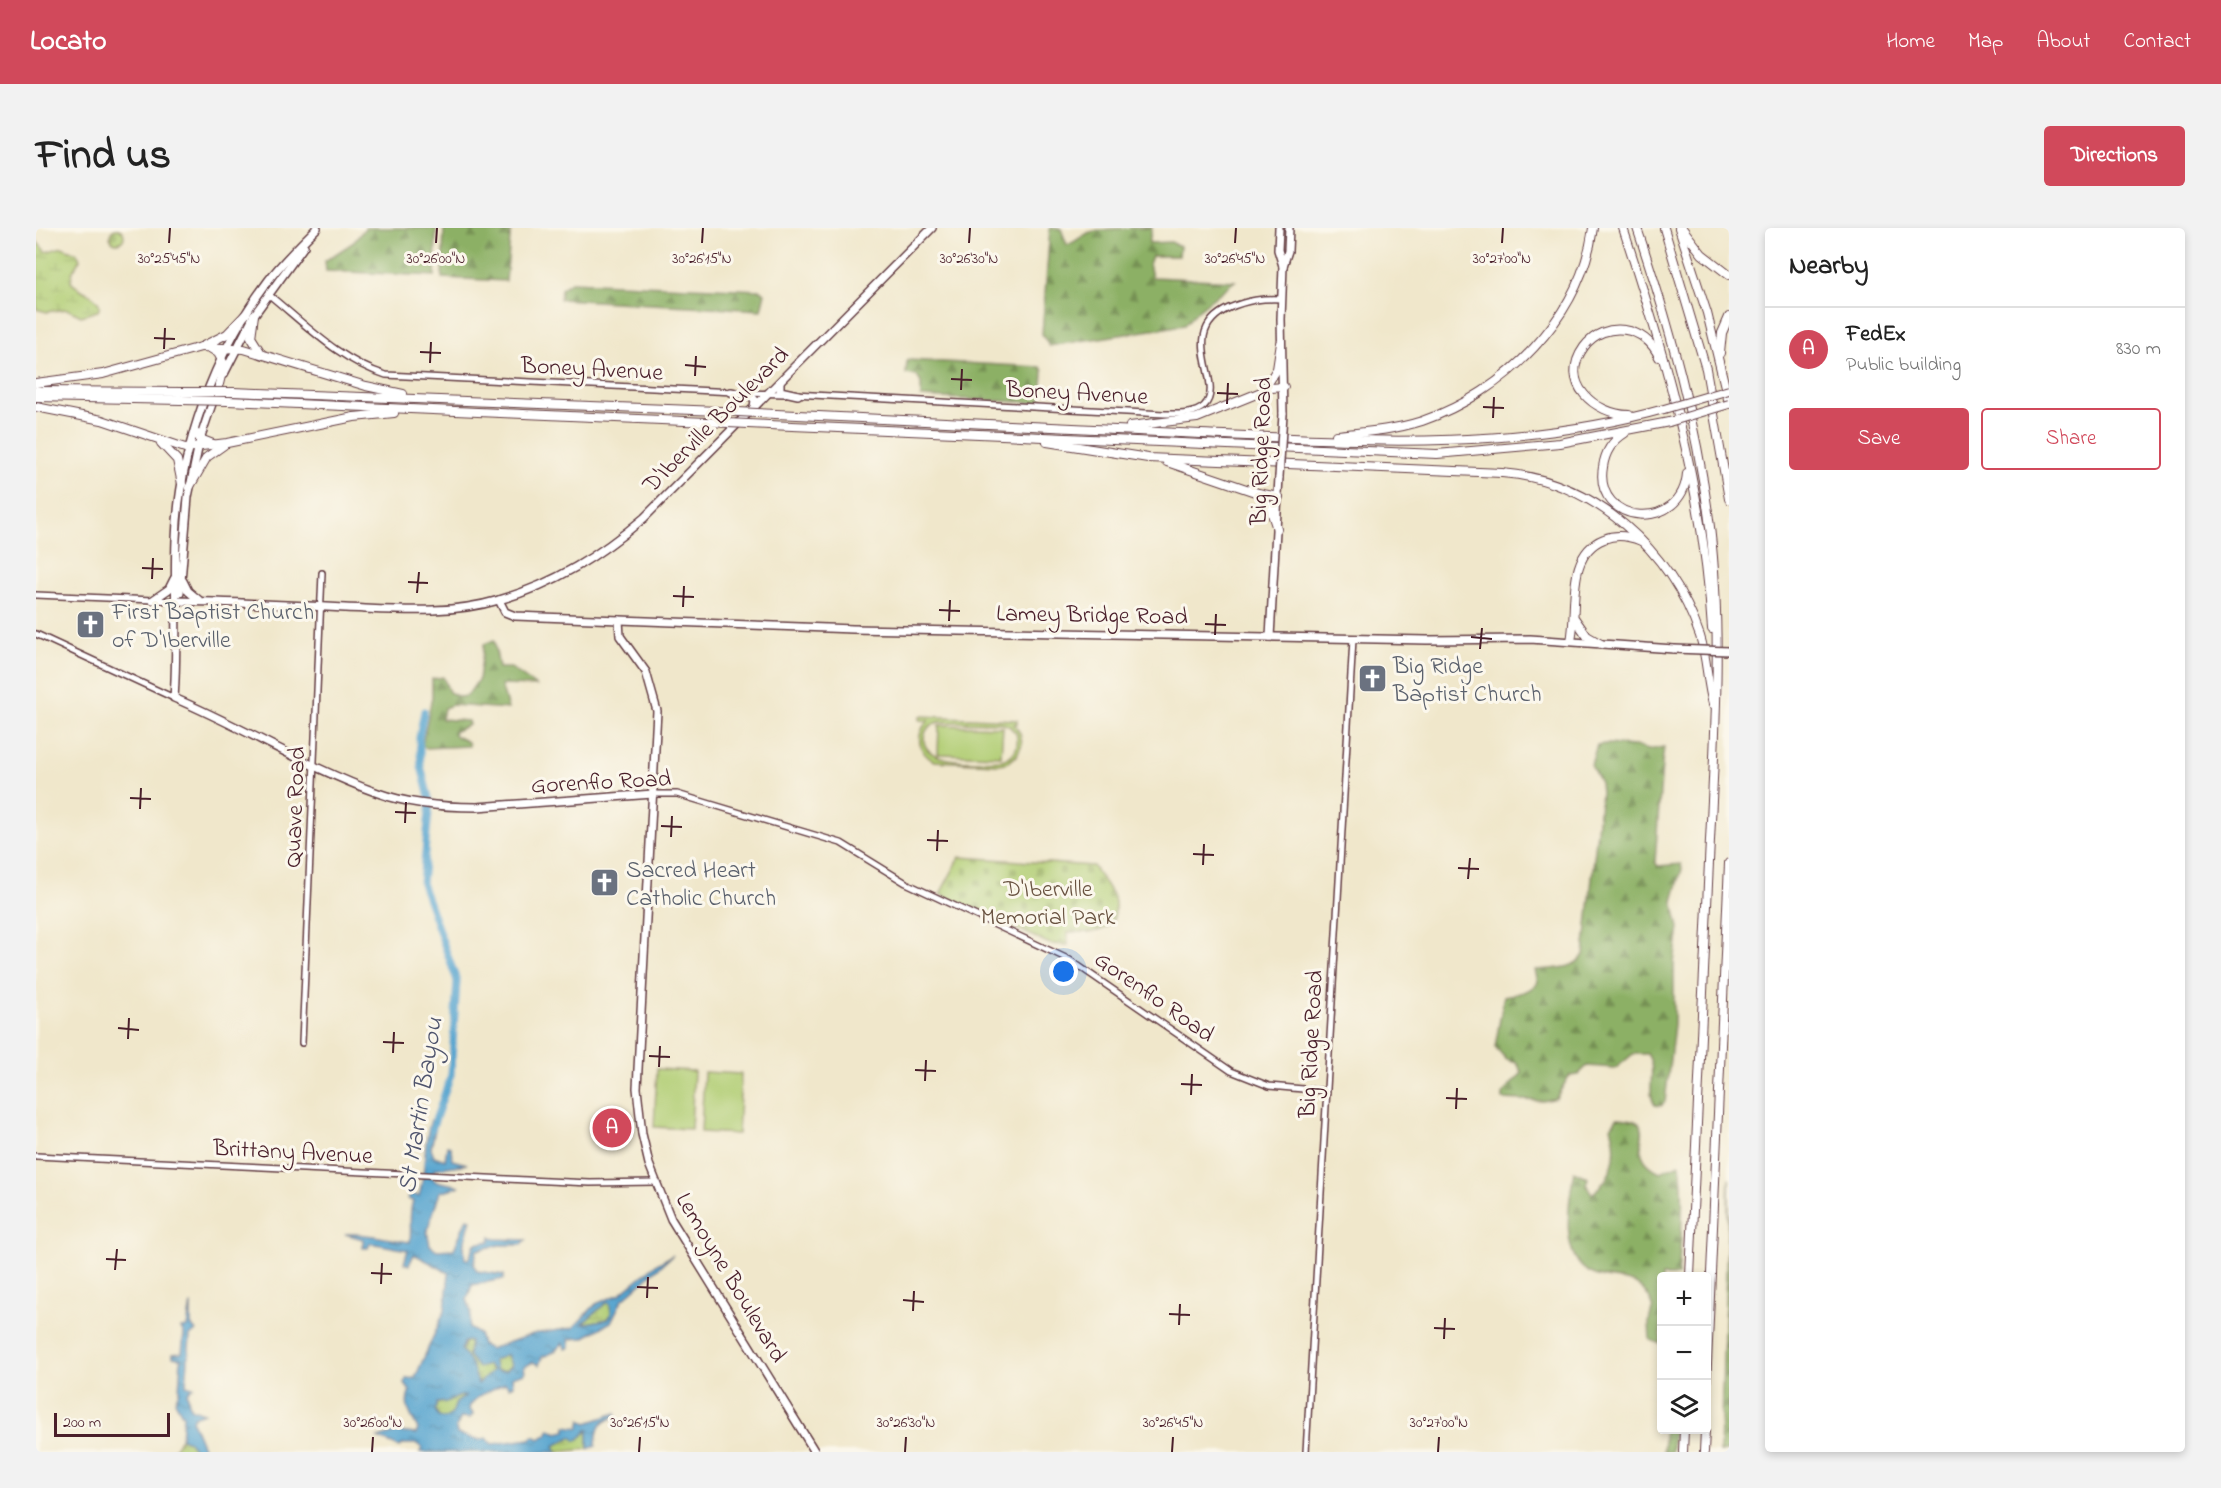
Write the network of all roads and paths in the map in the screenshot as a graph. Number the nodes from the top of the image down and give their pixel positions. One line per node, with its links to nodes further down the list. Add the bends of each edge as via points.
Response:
1 (317, 228): 12 (main road); 14 (main road, via 269,279)
2 (932, 228): 23 (main road, D'Iberville Boulevard)
3 (1280, 228): 10 (main road, Big Ridge Road, via 1278,250)
4 (1289, 228): 10 (main road, Big Ridge Road)
5 (1593, 228): 44 (highway, via 1584,265 1558,315 1524,358 1498,381 1472,399 1419,422 1370,433)
6 (1623, 228): 22 (highway)
7 (1637, 228): 74 (highway, via 1671,333 1697,444 1712,553)
8 (1664, 228): 53 (highway, via 1706,369)
9 (1680, 228): 11 (highway, via 1702,254); 21 (highway)
10 (1283, 266): 13 (main road, Big Ridge Road)
11 (1729, 275)
12 (268, 294): 14 (main road); 30 (street, Boney Avenue, via 348,359 386,375)
13 (1282, 299): 16 (main road, Big Ridge Road); 32 (street, Boney Avenue, via 1246,301 1210,321 1203,337 1208,399 1194,411 1156,414)
14 (250, 314): 17 (highway); 18 (main road); 19 (highway, via 253,343)
15 (1729, 317): 21 (highway, via 1720,341)
16 (1281, 342): 26 (main road, Big Ridge Road); 27 (highway, via 1274,376)
17 (205, 348): 18 (highway); 20 (highway); 24 (highway, via 103,374)
18 (232, 348): 19 (highway); 20 (main road); 25 (main road)
19 (268, 357): 35 (highway, via 378,389)
20 (222, 358): 25 (highway); 46 (main road)
21 (1723, 375): 36 (highway)
22 (1668, 380): 40 (highway, via 1657,352 1635,331 1607,331 1586,345 1577,372 1586,398 1606,412); 48 (highway)
23 (780, 381): 31 (main road, D'Iberville Boulevard); 32 (main road, via 780,391)
24 (36, 383)
25 (219, 384): 46 (main road)
26 (1284, 387): 27 (highway); 52 (main road, Big Ridge Road, bridge)
27 (1263, 390): 41 (highway, via 1197,418)
28 (1729, 390): 40 (highway, bridge)
29 (36, 391): 33 (highway)
30 (731, 392): 31 (street, Boney Avenue); 38 (main road, via 751,396)
31 (768, 394): 32 (street, Boney Avenue); 38 (main road, D'Iberville Boulevard)
32 (798, 394)
33 (182, 396): 34 (highway); 35 (highway, bridge, via 233,392); 39 (highway, bridge)
34 (36, 397)
35 (436, 399): 41 (highway, bridge)
36 (1729, 403): 42 (highway, bridge)
37 (36, 407): 45 (highway, via 94,418)
38 (754, 408): 60 (main road, D'Iberville Boulevard, via 620,538 571,572)
39 (423, 412): 43 (highway, bridge); 47 (highway, via 354,417)
40 (1640, 416): 44 (highway, via 1572,430 1477,440)
41 (1107, 429): 44 (highway)
42 (1629, 430): 43 (highway, via 1560,443 1437,454); 48 (highway, via 1609,447 1601,476 1609,498 1619,508 1634,514 1663,511 1680,497 1686,484)
43 (1019, 437): 49 (highway)
44 (1311, 438)
45 (158, 440): 46 (highway); 50 (highway, via 177,460)
46 (196, 442): 47 (highway); 50 (main road)
47 (223, 444): 50 (highway, via 207,457)
48 (1684, 449): 74 (highway, via 1702,540)
49 (1148, 458): 51 (highway); 55 (highway, via 1528,476 1551,481 1579,495 1616,518)
50 (186, 486): 56 (main road)
51 (1258, 493): 52 (highway); 54 (highway, via 1270,508)
52 (1279, 497): 54 (main road, Big Ridge Road)
53 (1729, 499)
54 (1277, 529): 69 (main road, Big Ridge Road)
55 (1645, 543): 66 (highway, via 1615,536 1587,550 1577,573); 76 (highway, via 1678,586 1694,620)
56 (179, 573): 59 (main road, via 169,589); 61 (main road); 62 (main road, via 184,586)
57 (322, 573): 64 (street, Quave Road)
58 (36, 596): 59 (street)
59 (153, 600): 61 (street)
60 (499, 600): 63 (main road, D'Iberville Boulevard); 65 (main road)
61 (177, 601): 62 (main road, D'Iberville Boulevard); 75 (main road)
62 (200, 601): 64 (main road, D'Iberville Boulevard)
63 (482, 604): 64 (main road, D'Iberville Boulevard, via 432,611); 65 (main road, Lamey Bridge Road)
64 (321, 607): 77 (street, Quave Road)
65 (503, 610): 67 (main road, Lamey Bridge Road, via 515,616)
66 (1575, 617): 71 (highway); 72 (highway, via 1582,631)
67 (619, 620): 69 (main road, Lamey Bridge Road); 78 (main road, Lemoyne Boulevard, via 622,641 646,672 656,701)
68 (36, 634): 75 (street, Gorenflo Road)
69 (1270, 637): 70 (main road, Lamey Bridge Road)
70 (1353, 639): 71 (main road, Lamey Bridge Road); 83 (street, Big Ridge Road)
71 (1571, 641): 72 (main road, Lamey Bridge Road)
72 (1601, 644): 73 (main road, Lamey Bridge Road, bridge)
73 (1729, 651)
74 (1717, 672): 76 (highway)
75 (174, 698): 77 (main road, Gorenflo Road)
76 (1716, 714): 86 (highway)
77 (314, 765): 78 (main road, Gorenflo Road, via 379,794 451,806); 82 (street, Quave Road)
78 (653, 794): 83 (street, Gorenflo Road, via 681,795 841,843 906,883 1070,960 1216,1063 1253,1082); 85 (main road, Lemoyne Boulevard, via 636,1069 642,1134)
79 (1729, 863): 81 (highway)
80 (1729, 963): 81 (highway)
81 (1724, 982): 87 (highway)
82 (302, 1043)
83 (1326, 1091): 91 (street, Big Ridge Road)
84 (36, 1156): 85 (street, Brittany Avenue)
85 (655, 1182): 90 (main road, Lemoyne Boulevard, via 676,1226)
86 (1690, 1272)
87 (1707, 1380)
88 (1684, 1434): 92 (highway)
89 (1705, 1434): 93 (highway)
90 (815, 1452)
91 (1306, 1452)
92 (1683, 1452)
93 (1704, 1452)

